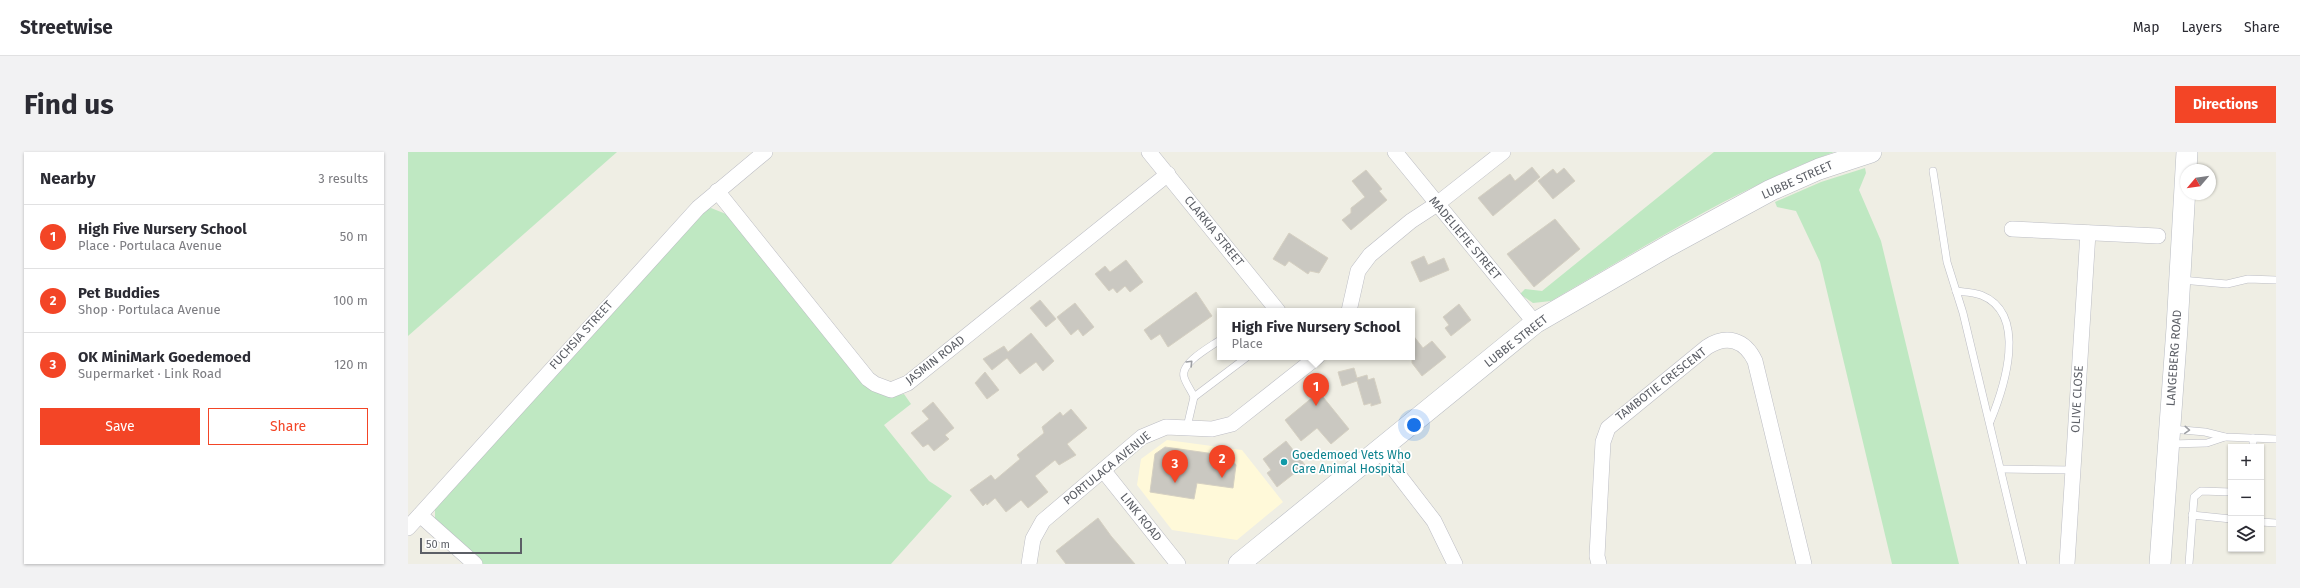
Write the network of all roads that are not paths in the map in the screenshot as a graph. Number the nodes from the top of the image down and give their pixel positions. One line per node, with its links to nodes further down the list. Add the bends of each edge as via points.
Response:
1 (765, 152): 9 (street, FUCHSIA STREET)
2 (1149, 152): 8 (street, CLARKIA STREET)
3 (1395, 152): 10 (street, MADELIEFIE STREET)
4 (1503, 152): 10 (street)
5 (1871, 152): 19 (main road, LUBBE STREET, via 1819,169 1771,190)
6 (2187, 152): 14 (main road, LANGEBERG ROAD)
7 (1933, 171): 16 (lane, via 1947,262)
8 (1168, 174): 9 (street, JASMIN ROAD, via 908,383 891,390 868,379); 17 (street, CLARKIA STREET)
9 (717, 191): 36 (street, FUCHSIA STREET, via 656,252)
10 (1437, 204): 18 (street, via 1411,221 1362,263); 19 (street, MADELIEFIE STREET)
11 (2012, 228): 12 (street)
12 (2088, 233): 13 (street); 34 (street, OLIVE CLOSE)
13 (2158, 236)
14 (2179, 280): 15 (lane, via 2227,284 2248,279); 26 (main road, LANGEBERG ROAD)
15 (2276, 280)
16 (1956, 292): 24 (lane); 24 (lane, via 1981,295 1990,300 2002,313 2006,324 2009,349 2006,374)
17 (1276, 308)
18 (1350, 308)
19 (1535, 323): 31 (main road, LUBBE STREET)
20 (1217, 342): 23 (lane, one-way to 20, via 1184,376 1185,368)
21 (1243, 360): 23 (lane)
22 (1312, 360): 25 (street, PORTULACA AVENUE, via 1232,424 1212,429)
23 (1194, 397): 25 (lane)
24 (1990, 422): 32 (lane)
25 (1187, 427): 33 (street, PORTULACA AVENUE, via 1166,427 1151,432)
26 (2168, 436): 27 (lane, one-way to 27, via 2205,432); 27 (lane, via 2207,443); 51 (main road, LANGEBERG ROAD)
27 (2226, 437): 28 (lane)
28 (2253, 438): 29 (lane); 30 (lane)
29 (2276, 439)
30 (2253, 444)
31 (1380, 451): 45 (main road, LUBBE STREET); 46 (street, via 1434,521)
32 (2001, 469): 34 (lane); 49 (lane)
33 (1103, 470): 43 (street, PORTULACA AVENUE, via 1044,520 1033,539); 44 (street, LINK ROAD)
34 (2073, 470): 50 (street, OLIVE CLOSE)
35 (2228, 492): 37 (lane, via 2204,490 2197,493 2194,497)
36 (420, 515): 41 (street, FUCHSIA STREET); 42 (street)
37 (2192, 515): 38 (lane); 52 (lane)
38 (2228, 519)
39 (2264, 522): 40 (lane)
40 (2276, 523)
41 (408, 528)
42 (475, 564)
43 (1029, 564)
44 (1178, 564)
45 (1240, 564)
46 (1455, 564)
47 (1600, 564): 48 (street, TAMBOTIE CRESCENT, via 1597,556 1603,442 1608,428 1707,347 1728,340 1742,344 1755,361)
48 (1804, 564)
49 (2023, 564)
50 (2067, 564)
51 (2160, 564)
52 (2189, 564)

